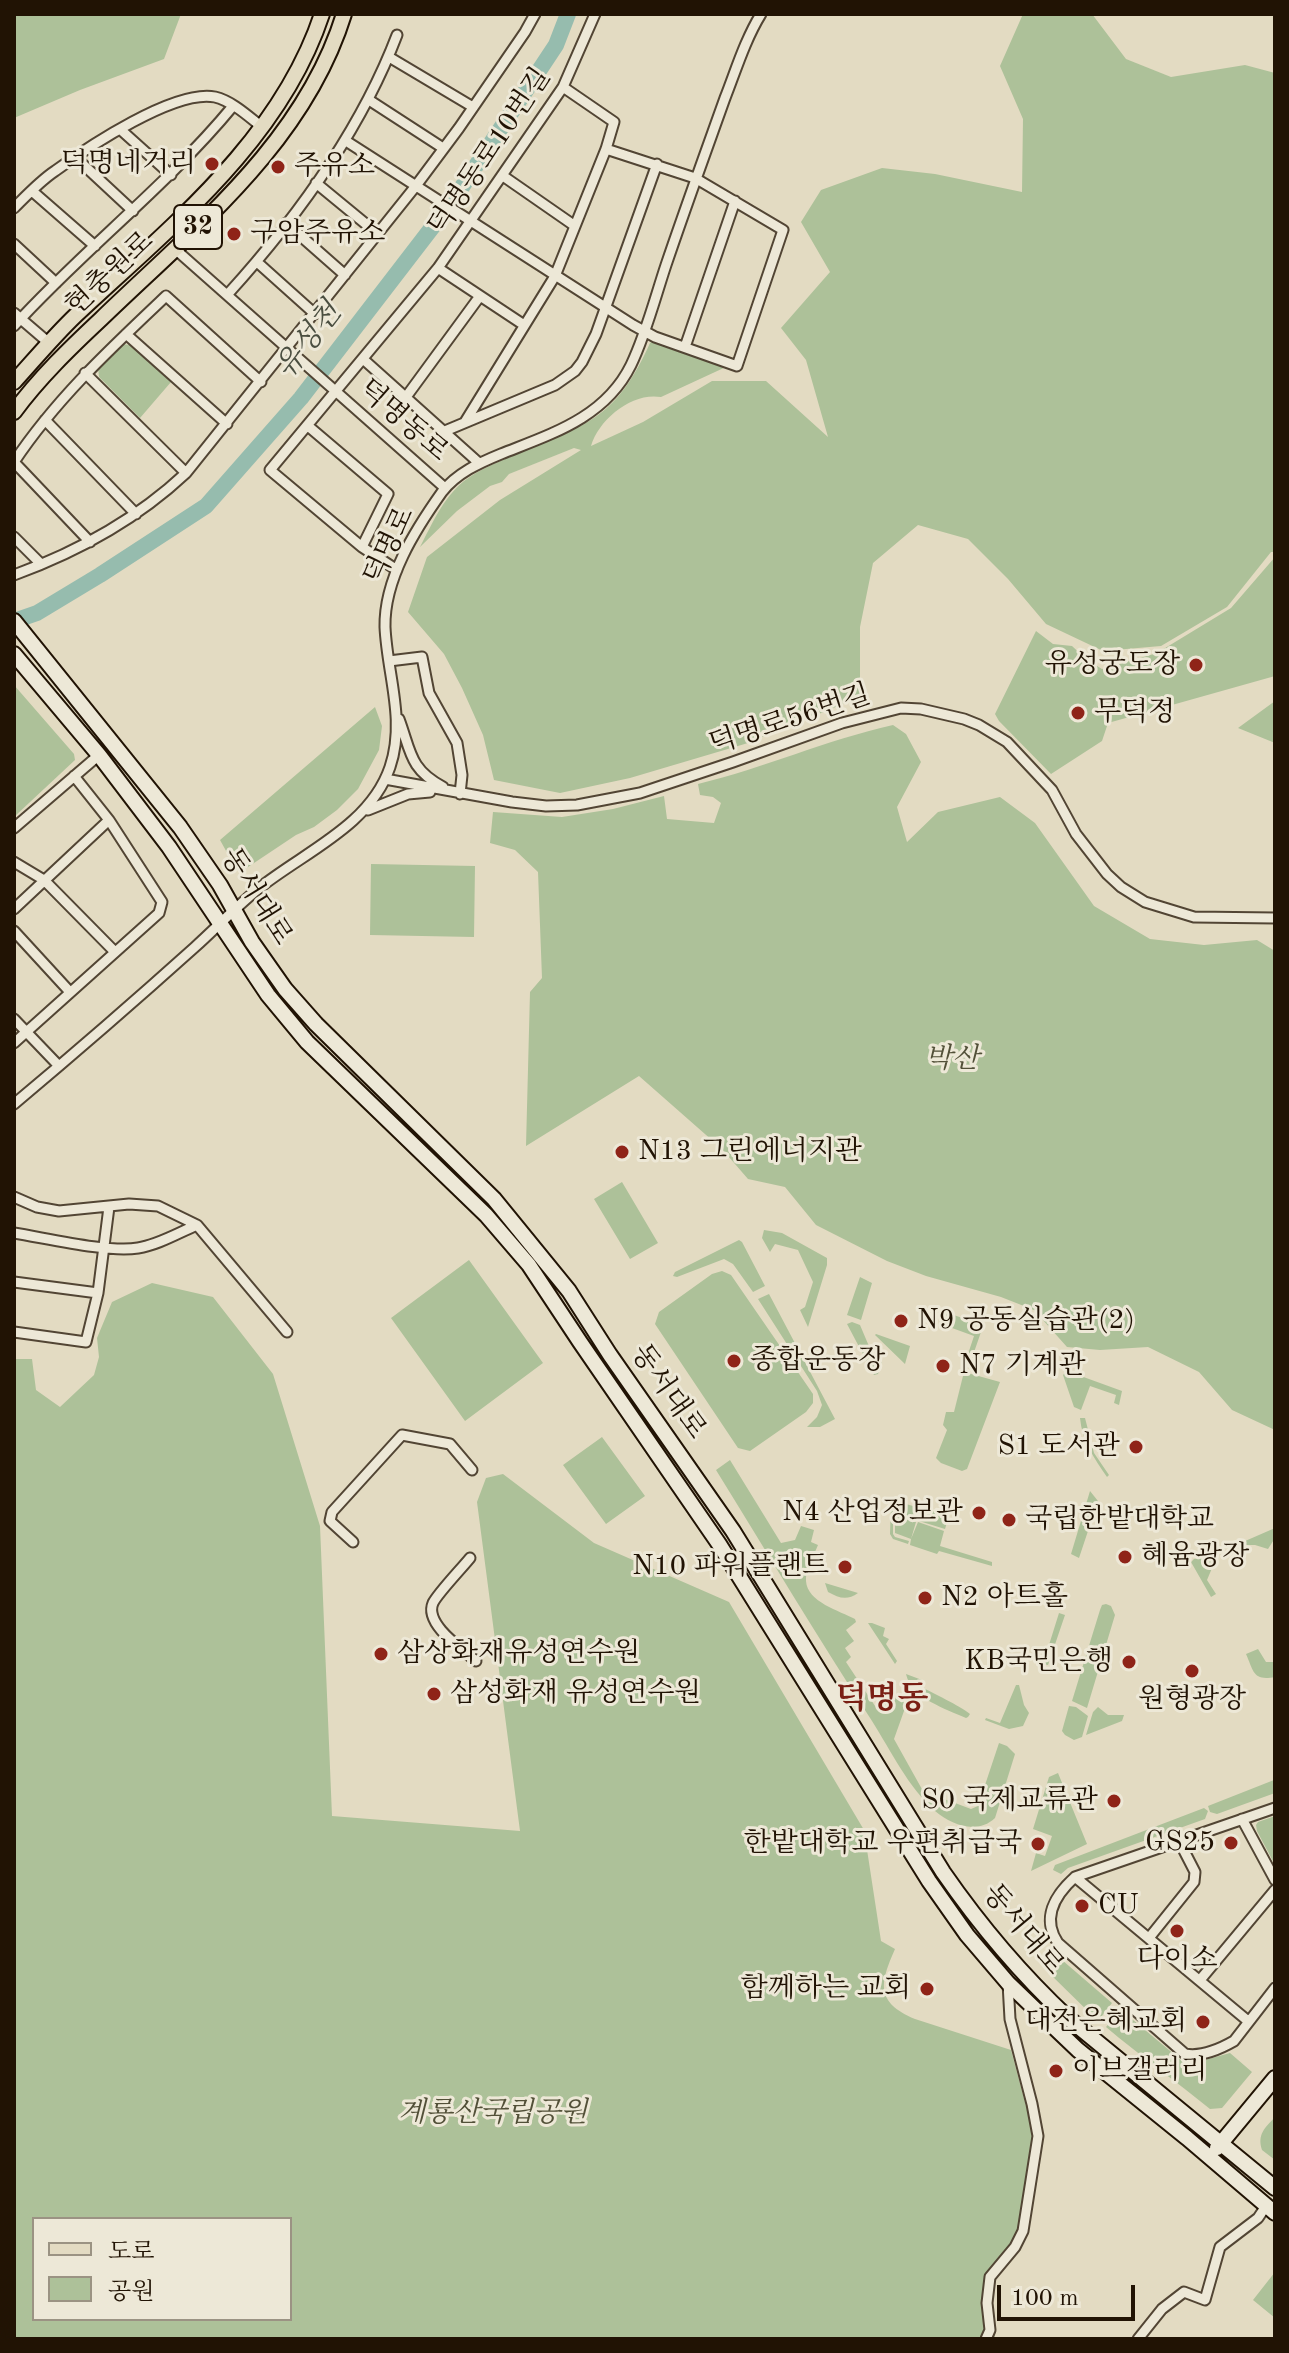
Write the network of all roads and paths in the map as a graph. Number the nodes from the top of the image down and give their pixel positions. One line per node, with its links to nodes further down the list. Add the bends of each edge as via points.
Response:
1 (322, 14): 12 (main road, 현충원로 / 32, via 297,72)
2 (344, 14): 34 (main road, 현충원로 / 32, via 320,73 284,133)
3 (535, 14): 11 (street)
4 (595, 14): 8 (street, 덕명동로10번길)
5 (761, 14): 21 (street, 덕명로)
6 (397, 35): 7 (street)
7 (389, 57): 9 (street); 11 (street)
8 (563, 87): 16 (street, via 614,122); 20 (street, 덕명동로10번길)
9 (369, 100): 14 (street); 15 (street)
10 (233, 106): 12 (street); 13 (street, via 214,97 185,99); 19 (street)
11 (473, 107): 15 (street)
12 (262, 127): 48 (main road, 현충원로 / 32, via 182,218)
13 (121, 130): 17 (street); 19 (street)
14 (346, 141): 22 (street); 23 (street)
15 (443, 148): 23 (street)
16 (606, 149): 18 (street); 30 (street)
17 (75, 157): 24 (street); 27 (street)
18 (657, 164): 21 (street); 42 (street)
19 (171, 175): 27 (street)
20 (503, 176): 28 (street, 덕명동로10번길); 30 (street)
21 (695, 178): 25 (street); 46 (street, 덕명로)
22 (316, 183): 29 (street); 31 (street)
23 (415, 187): 28 (street); 31 (street)
24 (32, 191): 26 (street); 33 (street)
25 (735, 201): 49 (street); 49 (street, via 783,230 773,261 737,366)
26 (14, 208)
27 (133, 211): 33 (street)
28 (468, 220): 36 (street, 덕명동로10번길); 38 (street)
29 (286, 223): 35 (street); 37 (street)
30 (575, 226): 38 (street)
31 (378, 234): 37 (street)
32 (14, 244): 39 (street)
33 (95, 246): 39 (street)
34 (175, 249): 40 (street); 57 (main road, 현충원로 / 32, via 75,343)
35 (257, 262): 40 (street); 43 (street)
36 (438, 268): 41 (street, 덕명동로10번길); 51 (street, 덕명동로10번길)
37 (345, 275): 43 (street)
38 (555, 276): 42 (street); 45 (street)
39 (56, 283): 44 (street)
40 (227, 295): 50 (street)
41 (480, 296): 45 (street, 덕명동로10번길); 56 (street)
42 (605, 308): 46 (street); 59 (street, via 575,371 538,394)
43 (315, 314): 50 (street)
44 (16, 319): 48 (street)
45 (524, 325): 59 (street)
46 (644, 332): 49 (street); 64 (street, 덕명로, via 621,381 591,413)
47 (126, 334): 52 (street); 54 (street, via 166,296); 60 (street)
48 (49, 343): 53 (main road, 현충원로)
49 (685, 347)
50 (291, 352): 54 (street); 55 (street, 덕명동로)
51 (363, 359): 55 (street, 덕명동로10번길); 56 (street)
52 (85, 373): 58 (street); 65 (street)
53 (14, 382)
54 (261, 382): 60 (street)
55 (334, 390): 61 (street, 덕명동로10번길); 66 (street, 덕명동로)
56 (406, 397): 62 (street)
57 (14, 412)
58 (45, 420): 63 (street); 67 (street)
59 (465, 422): 62 (street)
60 (227, 424): 65 (street)
61 (308, 426): 70 (street, via 388,494); 70 (street, 덕명동로10번길, via 270,470)
62 (445, 431): 64 (street)
63 (14, 462): 69 (street)
64 (479, 463): 66 (street, 덕명로)
65 (186, 473): 67 (street)
66 (445, 488): 72 (street, 덕명로)
67 (136, 514): 69 (street)
68 (14, 537): 71 (street)
69 (90, 542): 71 (street)
70 (362, 547): 72 (street)
71 (41, 564): 73 (street)
72 (397, 570): 76 (street, 덕명로, via 386,610)
73 (14, 575)
74 (19, 627): 88 (street, 동서대로, via 180,827)
75 (14, 654): 78 (street, 동서대로)
76 (389, 661): 77 (street, 덕명로); 81 (street, via 422,657 429,693 457,743 462,775)
77 (397, 714): 80 (street, 덕명로); 81 (street, via 416,766)
78 (99, 755): 79 (street); 90 (street, 동서대로)
79 (74, 776): 83 (street); 84 (street)
80 (385, 779): 81 (street, 덕명로56번길); 82 (street, 덕명로)
81 (457, 793): 82 (street, via 408,794); 89 (street, 덕명로56번길, via 546,806 613,800 842,723 901,708 921,709 964,719 1007,742 1052,790 1076,834 1107,874 1145,902 1194,917)
82 (365, 811): 88 (street, 덕명로)
83 (109, 820): 86 (street); 92 (street, via 162,902 159,913)
84 (14, 828)
85 (14, 862): 86 (street)
86 (44, 880): 87 (street); 92 (street)
87 (14, 909)
88 (234, 911): 90 (street, 덕명로); 124 (street, 동서대로, via 306,1013 494,1199 569,1291 733,1531 943,1872 982,1922 1068,2018)
89 (1275, 918)
90 (219, 924): 97 (street, 덕명로); 120 (street, 동서대로, via 307,1042 486,1215 529,1265 719,1544 932,1887)
91 (14, 931): 93 (street)
92 (115, 952): 93 (street)
93 (70, 992): 95 (street)
94 (14, 1019): 95 (street)
95 (27, 1032): 96 (street); 97 (street)
96 (14, 1043)
97 (59, 1066): 98 (street, 덕명로)
98 (14, 1104)
99 (14, 1197): 100 (street, via 59,1211)
100 (109, 1207): 101 (street, via 158,1206); 103 (street)
101 (197, 1225): 103 (street, via 145,1247); 107 (street)
102 (14, 1233): 103 (street)
103 (104, 1247): 105 (street)
104 (14, 1282): 105 (street)
105 (98, 1293): 106 (street, via 86,1342)
106 (14, 1332)
107 (287, 1332)
108 (472, 1470): 109 (street, via 450,1444 402,1435 332,1512 330,1521)
109 (353, 1542)
110 (470, 1558): 111 (street, via 433,1603 432,1614 436,1625)
111 (476, 1661)
112 (1275, 1808): 113 (street)
113 (1242, 1819): 114 (street); 116 (street)
114 (1179, 1841): 115 (street); 118 (street, via 1195,1872 1194,1882)
115 (1075, 1877): 118 (street); 122 (street, via 1052,1905 1051,1933 1185,2054 1225,2046)
116 (1275, 1880)
117 (1275, 1890): 119 (street)
118 (1149, 1938): 119 (street)
119 (1200, 1980): 122 (street)
120 (1008, 1983): 125 (street, 동서대로, via 1078,2050); 128 (street, via 1010,2019 1038,2136 1023,2231 990,2277)
121 (1275, 1988): 122 (street)
122 (1248, 2021)
123 (1275, 2078): 124 (street)
124 (1221, 2143): 125 (street); 126 (street, 동서대로)
125 (1209, 2157): 127 (street, 동서대로)
126 (1275, 2188)
127 (1271, 2210): 129 (street, via 1220,2247 1205,2300 1184,2292)
128 (986, 2339)
129 (1138, 2339)

